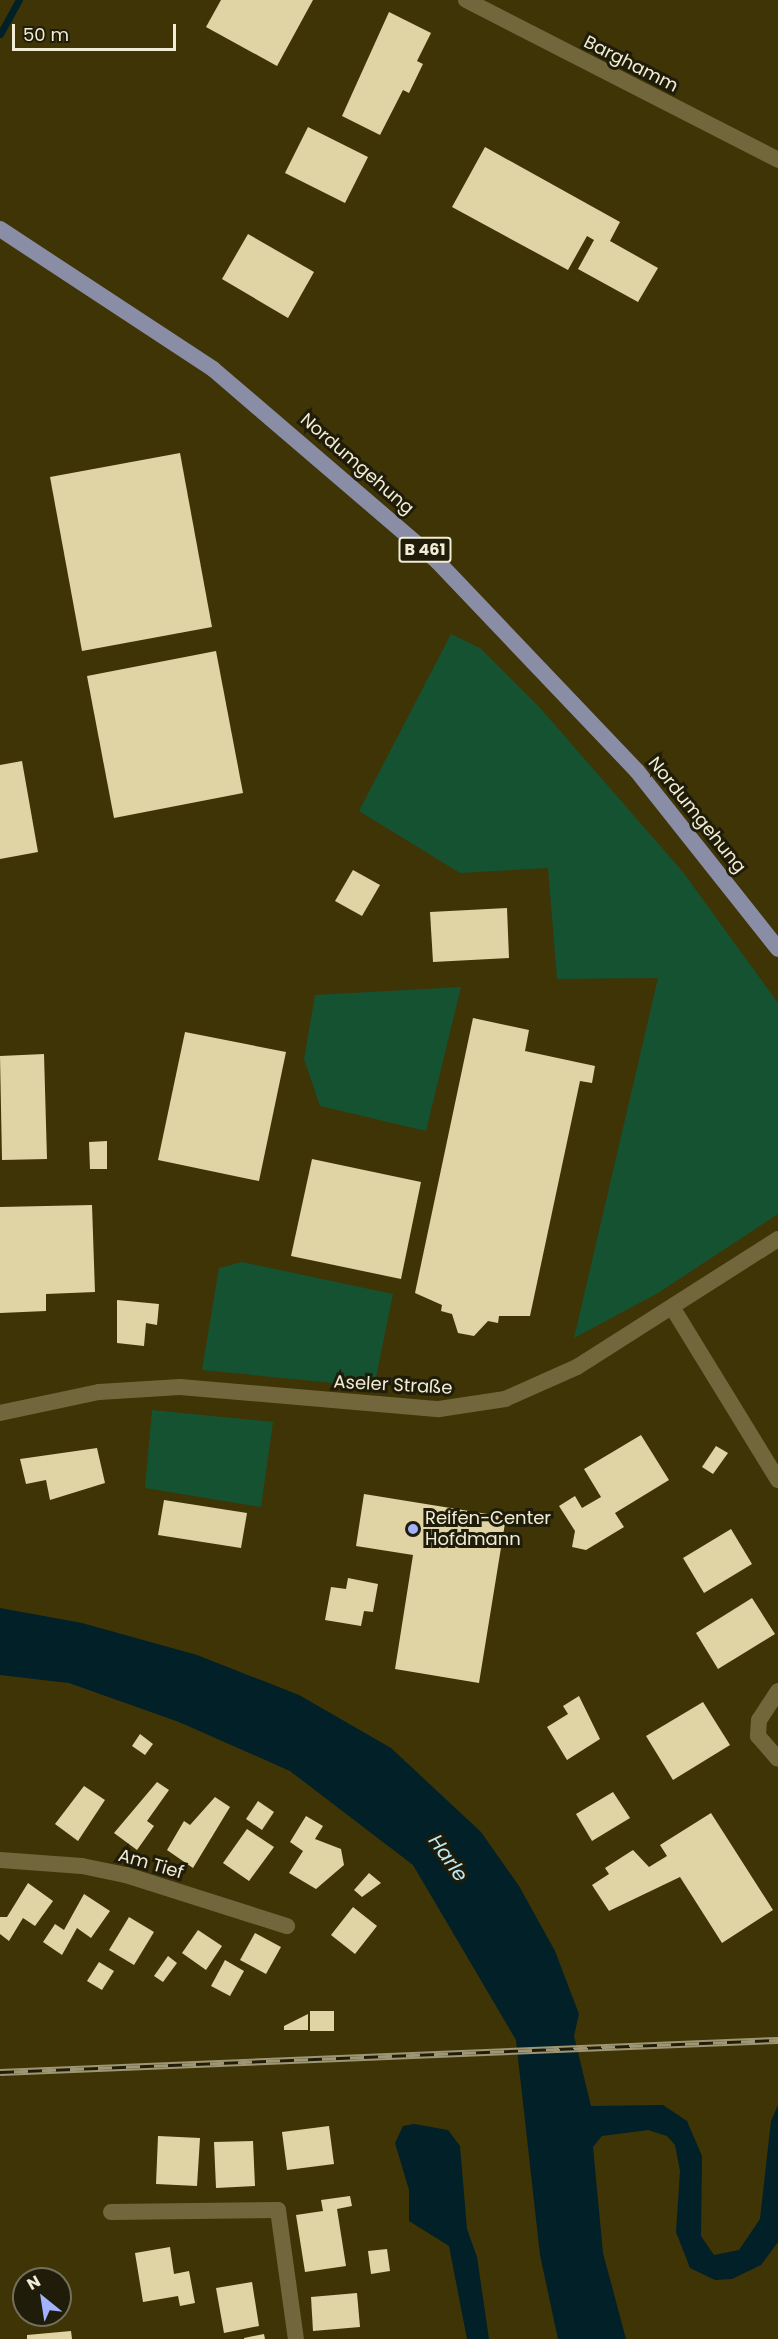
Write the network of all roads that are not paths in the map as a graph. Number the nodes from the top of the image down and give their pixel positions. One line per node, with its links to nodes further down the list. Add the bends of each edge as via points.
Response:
1 (466, 0): 2 (street, Barghamm)
2 (778, 160)
3 (0, 229): 4 (main road, Nordumgehung / B 461, via 213,369 437,561 637,771)
4 (778, 950)
5 (778, 1239): 6 (street, Aseler Straße)
6 (672, 1307): 7 (street, Aseler Straße, via 553,1379 471,1406 439,1409 180,1387 99,1392); 8 (street)
7 (0, 1413)
8 (778, 1480)
9 (778, 1691): 10 (street, via 759,1720 758,1736)
10 (778, 1759)
11 (0, 1860): 12 (street, Am Tief, via 82,1866 126,1875)
12 (288, 1926)
13 (111, 2212): 14 (street, via 278,2210)
14 (296, 2339)

